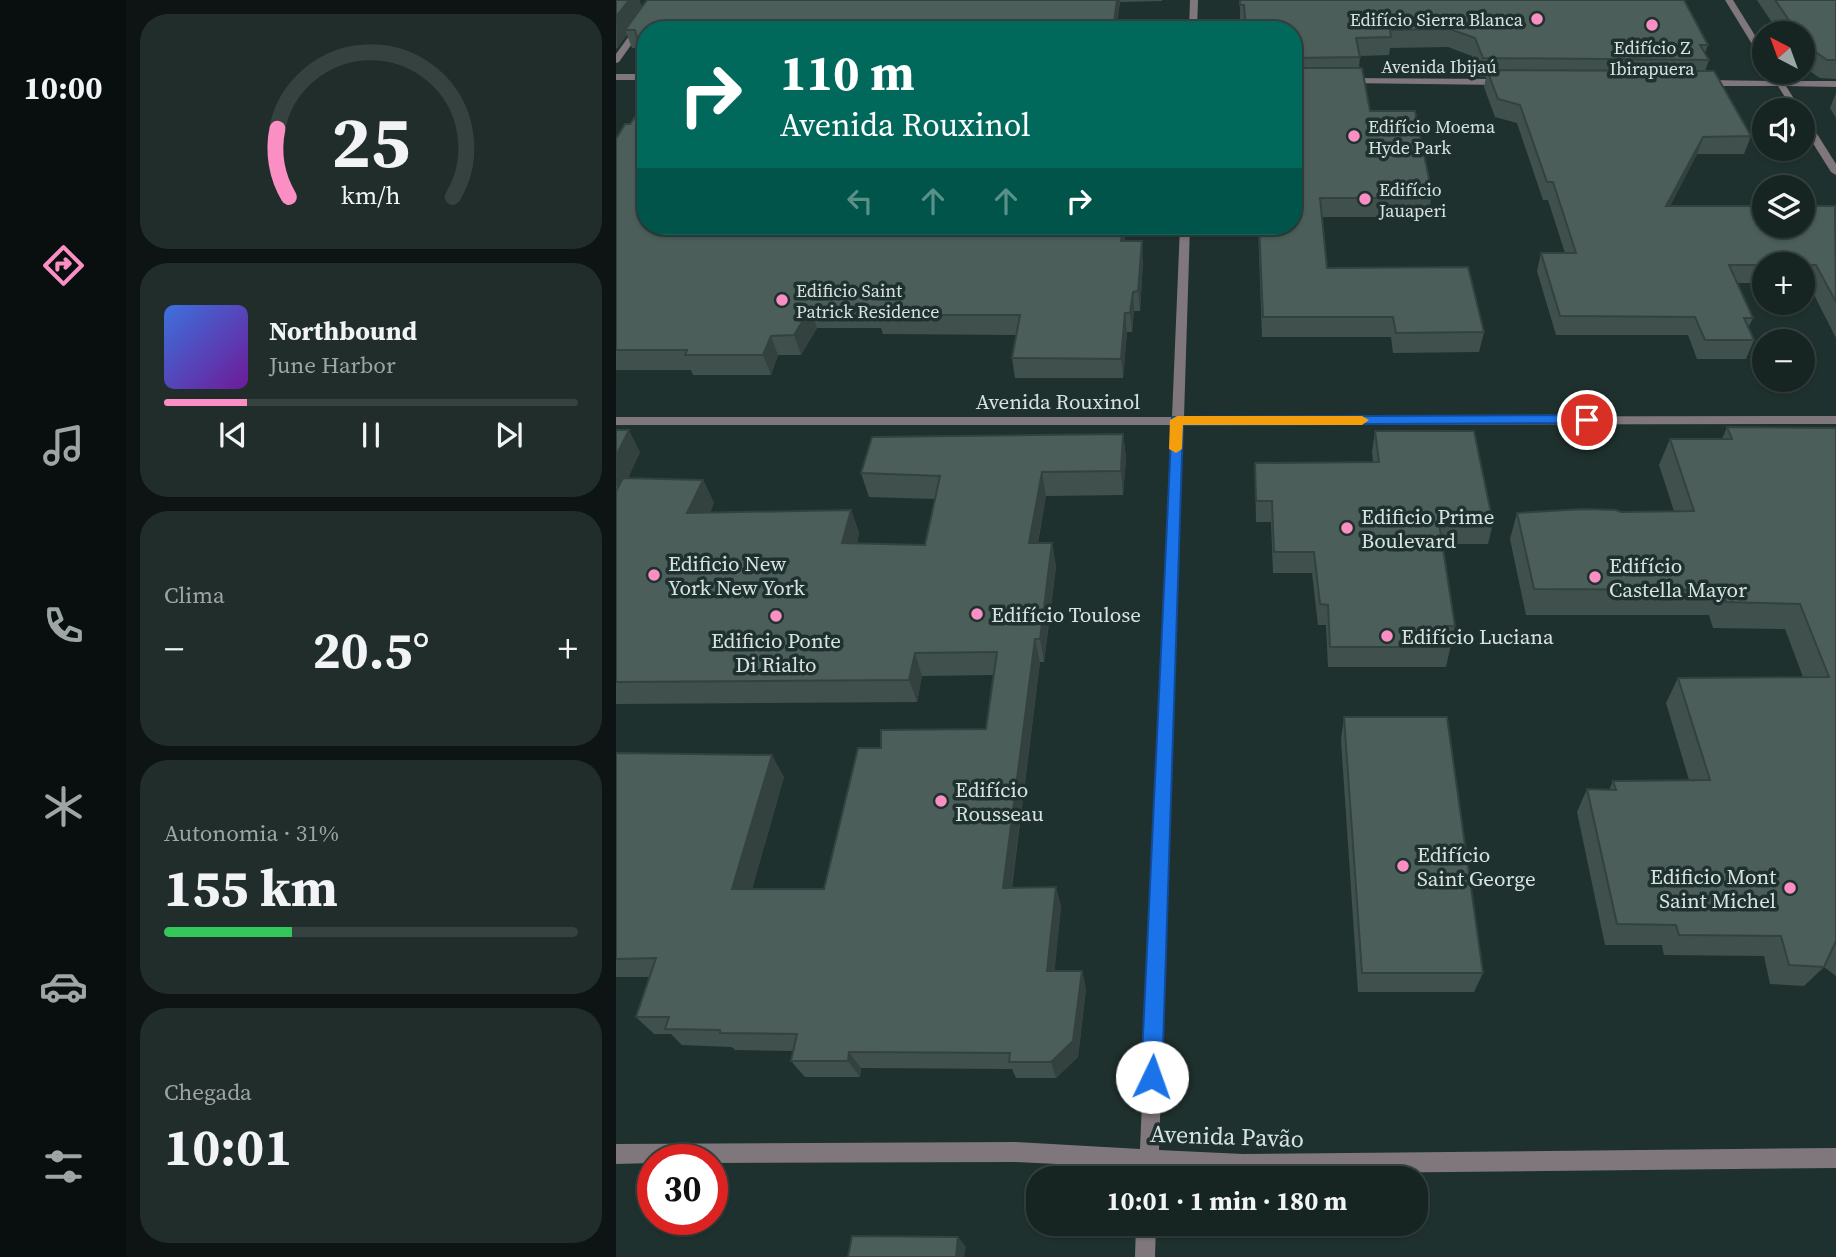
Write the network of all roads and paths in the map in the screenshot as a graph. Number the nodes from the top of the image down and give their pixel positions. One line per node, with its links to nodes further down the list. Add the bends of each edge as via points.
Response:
1 (659, 0): 4 (street)
2 (1194, 0): 5 (street)
3 (1729, 0): 7 (street)
4 (644, 21)
5 (1193, 21)
6 (637, 31): 8 (street)
7 (1752, 37)
8 (616, 60)
9 (616, 77): 10 (street)
10 (637, 77)
11 (1334, 81): 12 (street, Avenida Ibijaú)
12 (1512, 82)
13 (1690, 83): 14 (street)
14 (1752, 84)
15 (1781, 84): 18 (street)
16 (1815, 84): 17 (street)
17 (1836, 84)
18 (1790, 98)
19 (1815, 139): 20 (street)
20 (1836, 172)
21 (1185, 235): 23 (street)
22 (1836, 419): 23 (street, Avenida Rouxinol)
23 (1177, 420): 24 (street, Avenida Rouxinol); 28 (street)
24 (616, 421)
25 (616, 1154): 27 (street, Avenida Pavão, via 1015,1152)
26 (1836, 1158): 29 (street, Avenida Pavão)
27 (1131, 1166)
28 (1148, 1166)
29 (1196, 1166)
30 (1146, 1236): 31 (street)
31 (1145, 1257)

